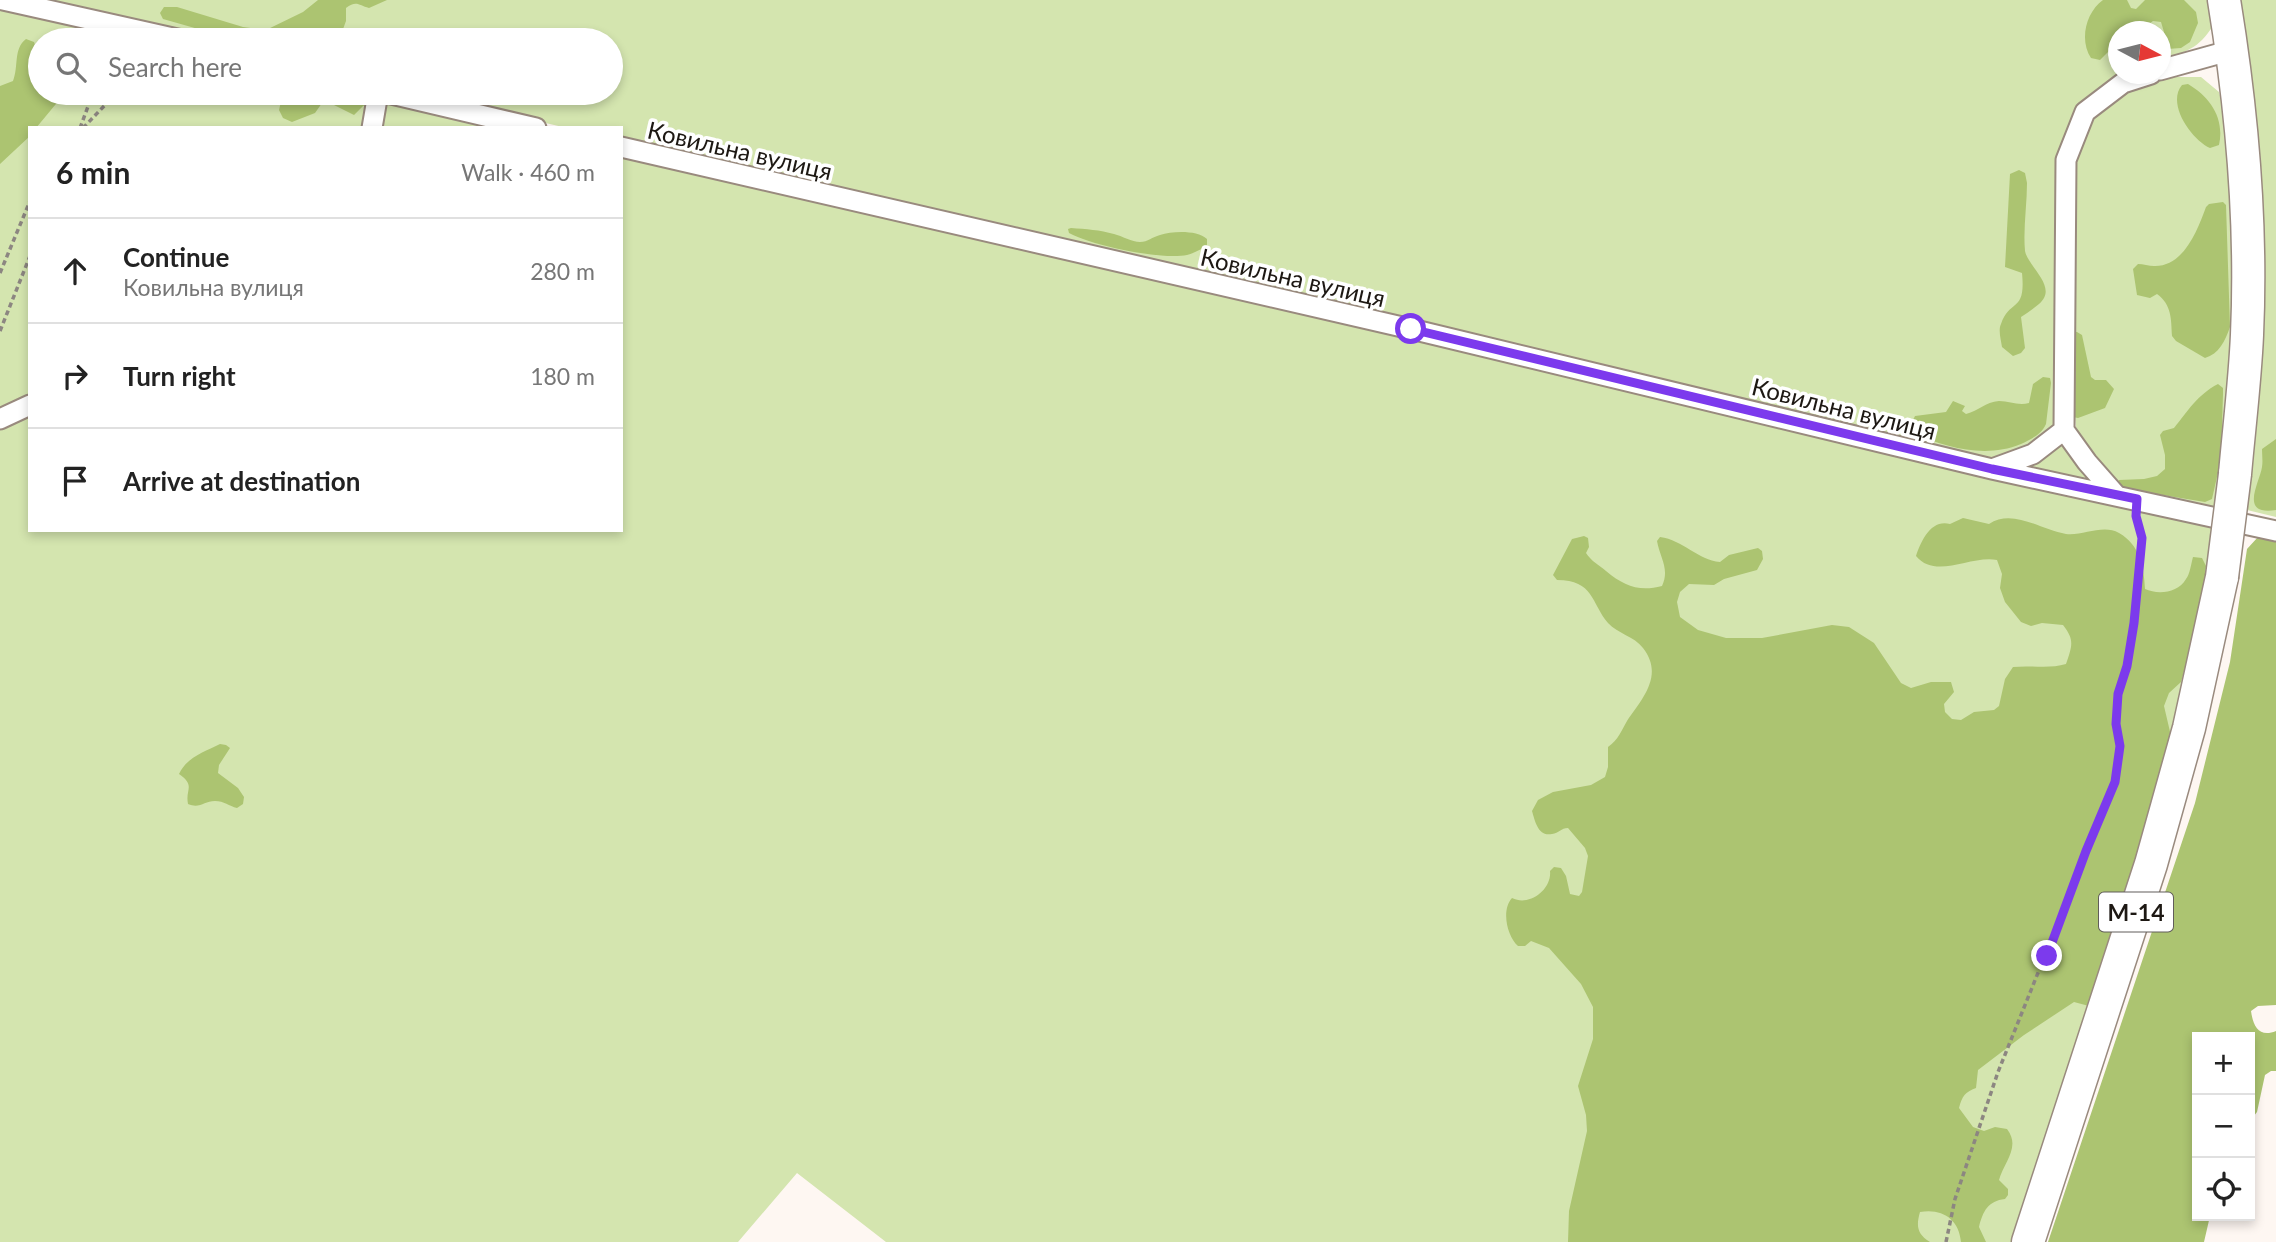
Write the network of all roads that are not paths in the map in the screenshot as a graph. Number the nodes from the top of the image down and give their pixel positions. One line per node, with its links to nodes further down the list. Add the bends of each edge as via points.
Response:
1 (3, 0): 3 (street)
2 (2224, 0): 4 (highway, М-14)
3 (128, 28)
4 (2232, 50): 5 (street); 18 (highway, М-14, bridge, via 2246,192 2247,335 2222,577 2189,728 2151,864)
5 (2171, 67)
6 (2122, 84): 14 (street, via 2085,112 2066,160)
7 (376, 105): 9 (street)
8 (438, 105): 10 (street)
9 (372, 126)
10 (527, 126)
11 (623, 147): 15 (street, Ковильна вулиця)
12 (28, 406): 13 (street)
13 (0, 419)
14 (2064, 430): 15 (street, via 2033,454); 16 (street)
15 (1992, 469): 16 (street, Ковильна вулиця)
16 (2116, 495): 17 (street, Ковильна вулиця)
17 (2276, 531)
18 (2028, 1242)

